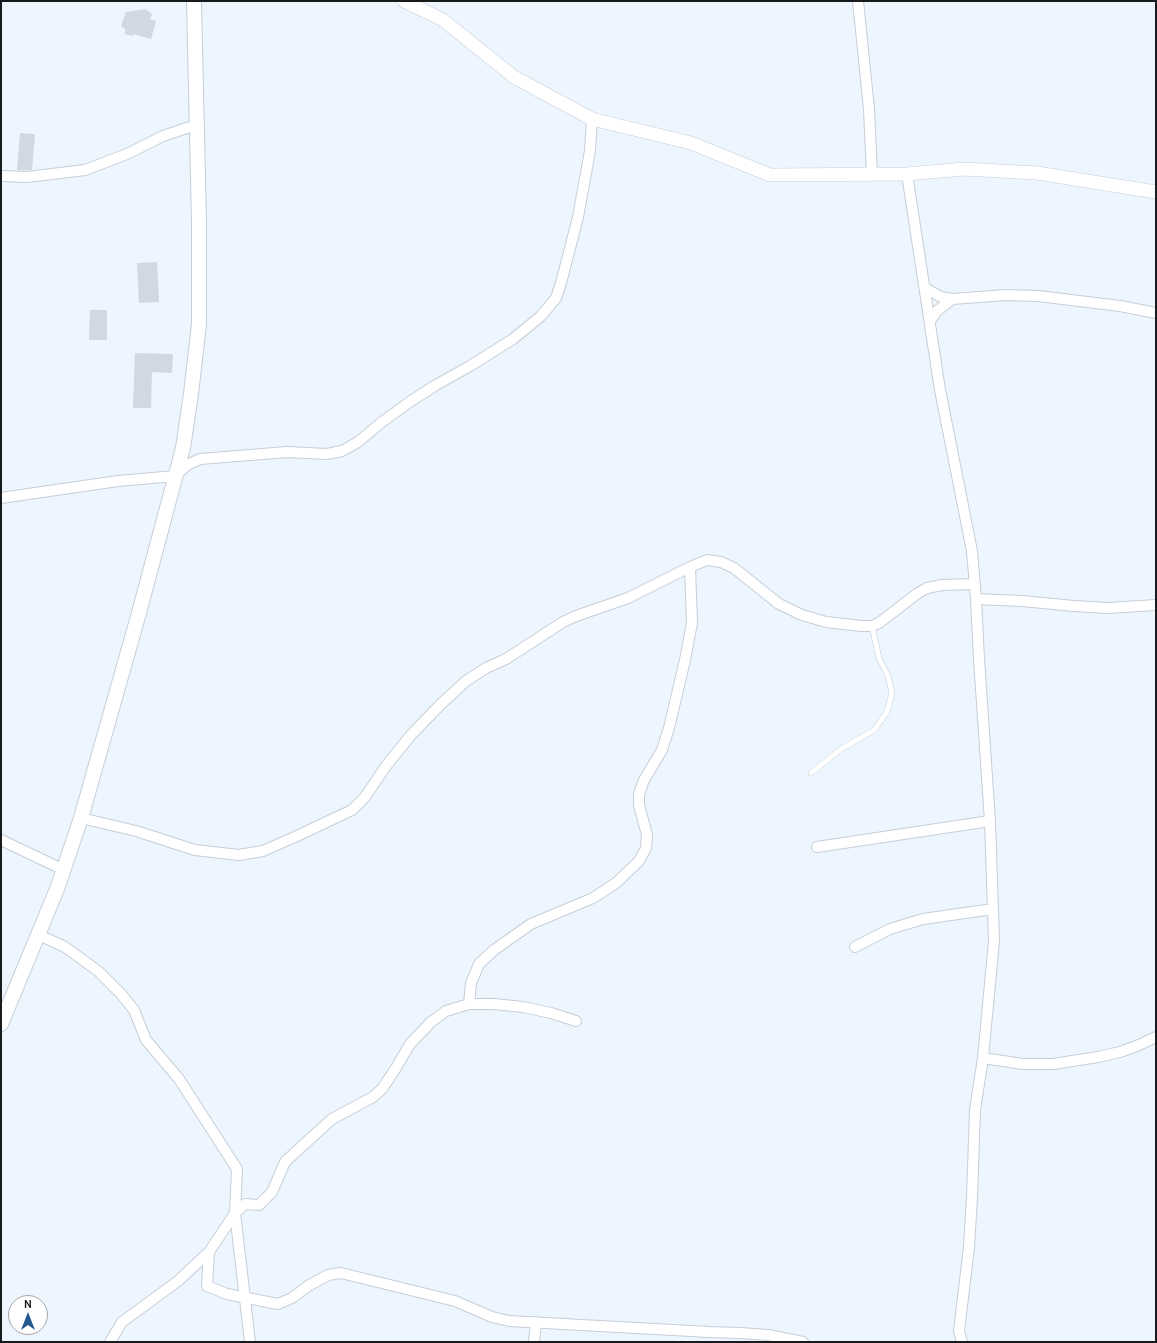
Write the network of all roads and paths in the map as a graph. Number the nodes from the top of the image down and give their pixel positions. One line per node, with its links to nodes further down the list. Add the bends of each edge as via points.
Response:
1 (194, 1): 5 (main road)
2 (404, 1): 4 (street, via 443,20 514,77)
3 (858, 1): 7 (street, via 869,109)
4 (592, 119): 7 (street, via 691,143 770,175); 14 (street, via 590,151 578,217 561,283 556,298 541,316 513,339 436,385 342,451 327,454 281,452 200,459 186,465)
5 (196, 125): 8 (street, via 163,136 127,154 85,170 27,177); 14 (main road, via 199,324 191,394)
6 (907, 174): 7 (street); 9 (street, via 964,169 1037,173); 10 (street)
7 (872, 175)
8 (1, 176)
9 (1156, 192)
10 (925, 288): 11 (street, via 941,297); 13 (street)
11 (952, 299): 12 (street, via 1006,295 1038,296); 13 (street, via 937,311)
12 (1156, 313)
13 (930, 321): 17 (street, via 940,390 972,551)
14 (175, 476): 15 (street, via 118,481); 22 (main road)
15 (1, 498)
16 (690, 566): 20 (street, via 707,560 721,562 734,568 779,604 802,615 826,622); 22 (street, via 628,598 563,622 506,659 466,680 411,735 365,797 352,810 263,851 239,855 195,850 136,831); 30 (street, via 692,623 685,660 662,750 644,780 639,794 639,805 647,835 646,848 639,861 616,883 593,898 530,924 494,950 479,964 472,983)
17 (975, 584): 18 (street); 20 (street, via 927,588)
18 (976, 599): 19 (street, via 1022,600 1107,608); 23 (street)
19 (1156, 605)
20 (872, 626): 21 (lane, via 879,658 888,676 892,693 887,712 874,730 841,749)
21 (811, 773)
22 (81, 818): 26 (main road)
23 (990, 821): 25 (street); 27 (street)
24 (1, 840): 26 (street)
25 (817, 847)
26 (64, 870): 28 (main road)
27 (993, 909): 29 (street, via 923,919 890,929); 34 (street, via 994,941)
28 (39, 935): 32 (main road); 35 (street, via 65,947 98,971 134,1010 146,1040 178,1079 237,1169)
29 (855, 947)
30 (469, 1004): 31 (street, via 523,1007); 35 (street, via 446,1011 431,1022 410,1044 382,1089 373,1097 332,1119 286,1162 272,1192 259,1205 245,1204)
31 (576, 1021)
32 (1, 1024)
33 (1156, 1037): 34 (street, via 1120,1052 1053,1064 1022,1064)
34 (983, 1058): 43 (street, via 976,1110 969,1247 959,1331)
35 (235, 1213): 36 (street); 37 (street)
36 (209, 1252): 37 (street, via 207,1286); 39 (street, via 178,1281 122,1322)
37 (244, 1297): 38 (street, via 278,1304 328,1275 341,1273 455,1301 492,1317 509,1321); 40 (street)
38 (536, 1322): 41 (street); 42 (street, via 768,1335)
39 (110, 1342)
40 (250, 1342)
41 (534, 1342)
42 (804, 1342)
43 (962, 1342)

